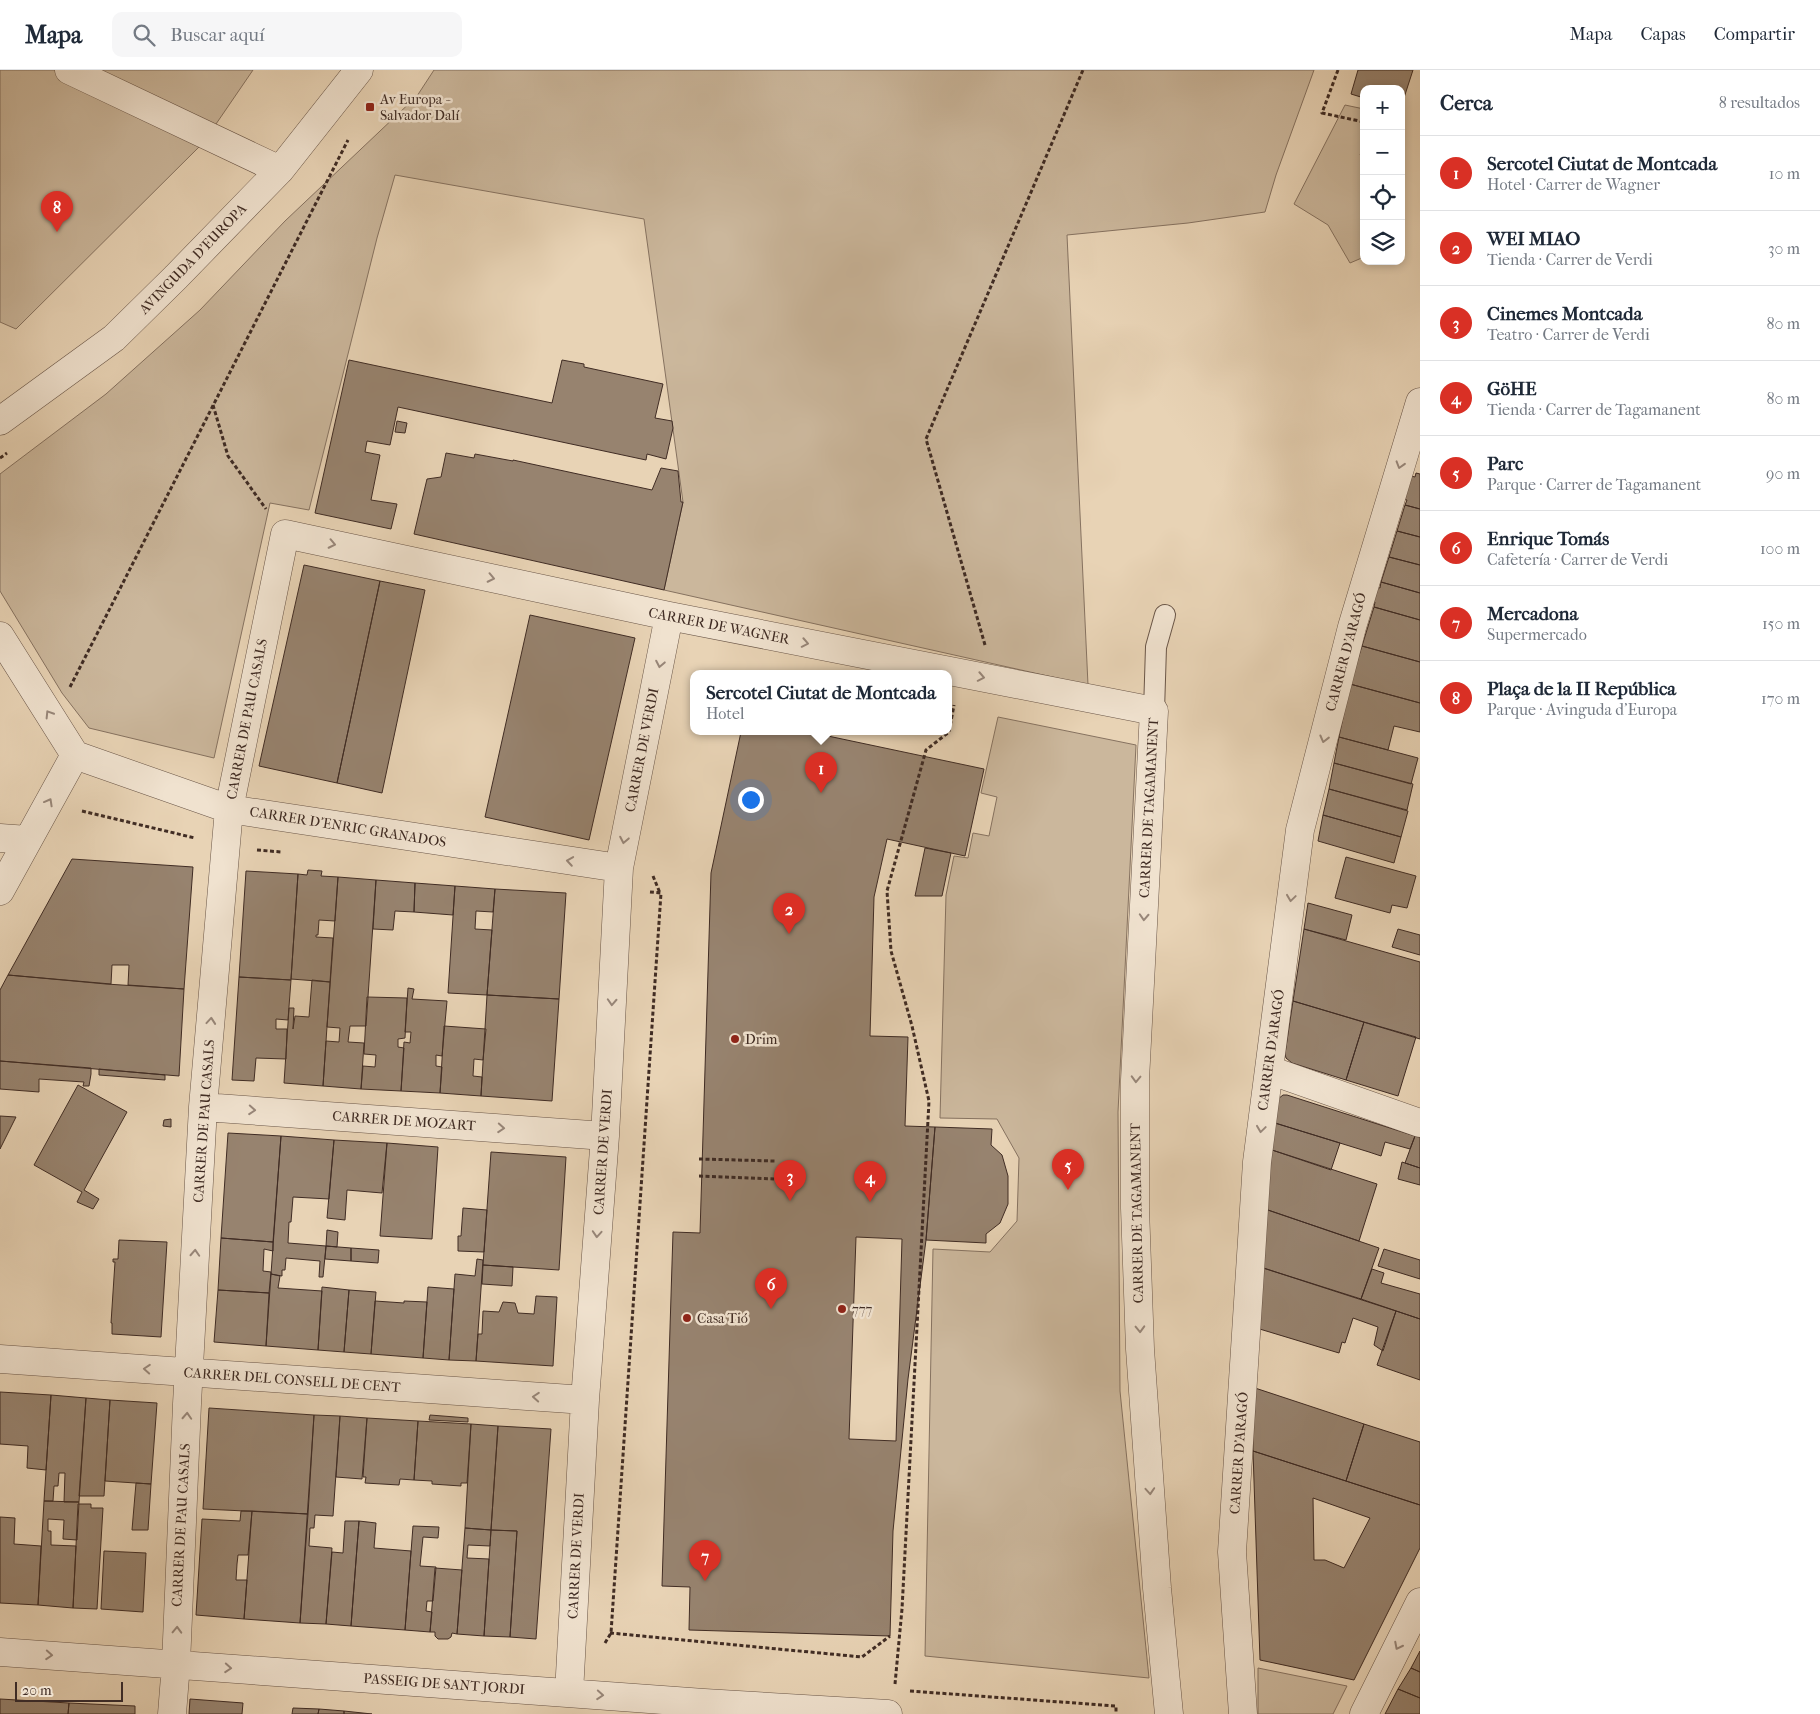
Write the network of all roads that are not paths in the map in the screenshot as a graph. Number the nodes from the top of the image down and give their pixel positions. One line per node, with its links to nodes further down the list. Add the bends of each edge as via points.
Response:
1 (69, 70): 3 (street)
2 (359, 70): 3 (street, AVINGUDA D'EUROPA)
3 (280, 170): 5 (street, AVINGUDA D'EUROPA, via 114,338)
4 (1420, 402): 19 (street, CARRER D'ARAGÓ, one-way to 19, via 1352,627 1300,830)
5 (0, 421)
6 (285, 534): 8 (street, CARRER DE WAGNER, one-way to 8); 14 (street, CARRER DE PAU CASALS)
7 (1165, 615): 12 (lane, via 1156,647)
8 (669, 616): 10 (street, CARRER DE WAGNER, one-way to 10); 17 (street, CARRER DE VERDI, one-way to 17)
9 (0, 636): 13 (street, one-way to 9)
10 (944, 670)
11 (952, 672): 12 (street, CARRER DE WAGNER, one-way to 12)
12 (1154, 711): 33 (street, CARRER DE TAGAMANENT, one-way to 33, via 1135,1080 1135,1208 1140,1349)
13 (75, 755): 14 (street, CARRER D'ENRIC GRANADOS); 16 (street, one-way to 13)
14 (229, 809): 17 (street, CARRER D'ENRIC GRANADOS, one-way to 14); 20 (street, CARRER DE PAU CASALS, one-way to 14)
15 (0, 838): 16 (street)
16 (28, 840): 18 (street)
17 (618, 868): 22 (street, CARRER DE VERDI, one-way to 22)
18 (0, 891)
19 (1269, 1070): 21 (street); 34 (street, CARRER D'ARAGÓ, one-way to 34, via 1257,1162 1232,1552)
20 (203, 1107): 22 (street, CARRER DE MOZART, one-way to 22); 24 (street, CARRER DE PAU CASALS, one-way to 20)
21 (1420, 1122)
22 (605, 1136): 25 (street, CARRER DE VERDI, one-way to 25)
23 (0, 1359): 24 (street, CARRER DEL CONSELL DE CENT, one-way to 23)
24 (189, 1372): 25 (street, CARRER DEL CONSELL DE CENT, one-way to 24); 28 (street, CARRER DE PAU CASALS, one-way to 24)
25 (584, 1400): 29 (street, CARRER DE VERDI)
26 (1420, 1602): 35 (street, one-way to 35)
27 (0, 1652): 28 (street, PASSEIG DE SANT JORDI, one-way to 28)
28 (176, 1664): 29 (street, PASSEIG DE SANT JORDI, one-way to 29); 32 (street, CARRER DE PAU CASALS)
29 (569, 1693): 31 (street, PASSEIG DE SANT JORDI, one-way to 31)
30 (891, 1702): 31 (street, PASSEIG DE SANT JORDI)
31 (751, 1710)
32 (172, 1714)
33 (1169, 1714)
34 (1243, 1714)
35 (1364, 1714)

